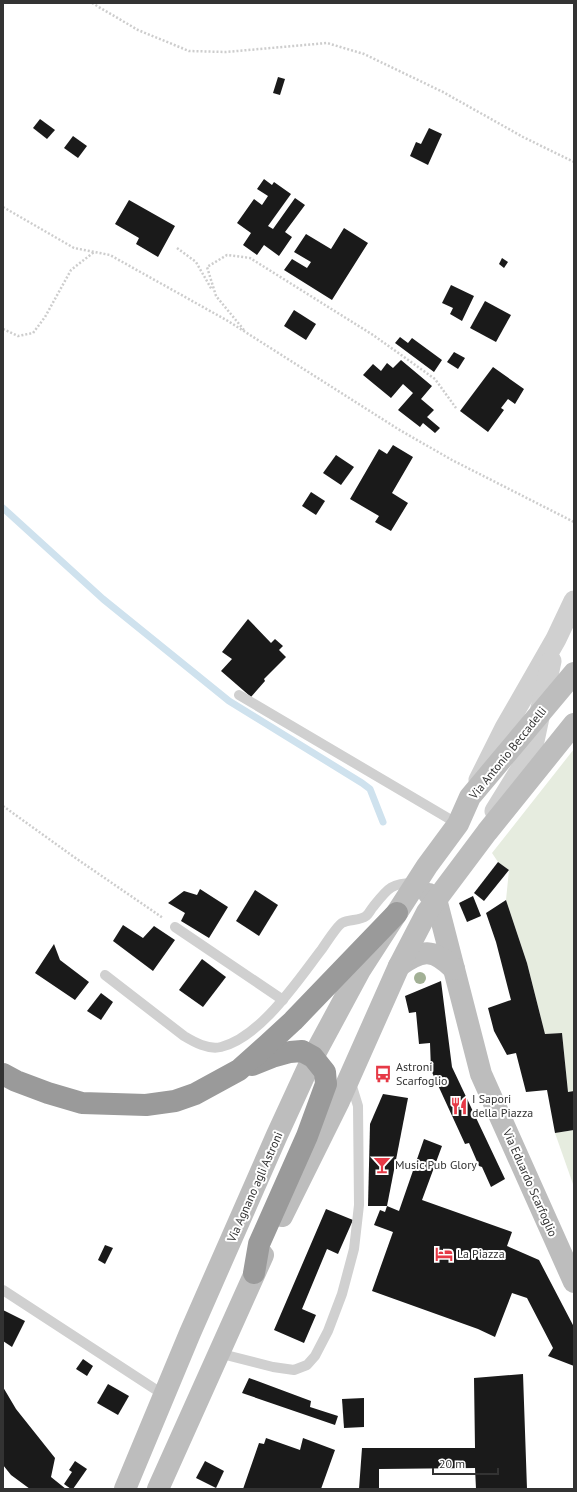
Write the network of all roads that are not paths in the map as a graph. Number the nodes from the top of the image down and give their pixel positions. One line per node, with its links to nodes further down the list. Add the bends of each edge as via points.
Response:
1 (574, 601): 2 (street)
2 (556, 639): 5 (street); 7 (street, via 505,728)
3 (574, 673): 5 (main road, Via Antonio Beccadelli)
4 (239, 695): 8 (lane)
5 (538, 716): 7 (main road, Via Antonio Beccadelli); 9 (street, via 534,741 524,764 496,809)
6 (574, 724): 9 (main road)
7 (470, 797): 8 (main road, Via Antonio Beccadelli)
8 (458, 824): 10 (main road, Via Antonio Beccadelli)
9 (487, 832): 11 (main road)
10 (407, 897): 11 (main road); 16 (lane, via 401,883 394,885 381,896 366,917 342,923); 17 (main road, Via Agnano agli Astroni, via 360,970); 18 (highway, via 293,1021)
11 (436, 899): 13 (main road); 14 (main road, Via Eduardo Scarfoglio)
12 (175, 927): 16 (lane)
13 (399, 966): 14 (main road, via 423,953 437,955); 20 (main road)
14 (454, 969): 22 (main road, Via Eduardo Scarfoglio, via 481,1074)
15 (105, 975): 16 (lane, via 184,1036 208,1047 220,1047 246,1034)
16 (283, 1000)
17 (314, 1057): 18 (highway, via 302,1051 290,1052); 21 (highway, via 325,1072 326,1084 307,1136 259,1244); 25 (main road, Via Agnano agli Astroni)
18 (238, 1070): 19 (highway, via 195,1094 175,1101 146,1105 82,1103 48,1093)
19 (3, 1074)
20 (349, 1078): 21 (main road); 24 (lane, via 358,1106 359,1205 354,1249 342,1294 328,1331 316,1356 307,1365 294,1370)
21 (254, 1272): 24 (main road)
22 (574, 1282)
23 (3, 1290): 25 (lane)
24 (218, 1353): 27 (main road)
25 (164, 1395): 26 (main road, Via Agnano agli Astroni)
26 (125, 1489)
27 (158, 1489)

